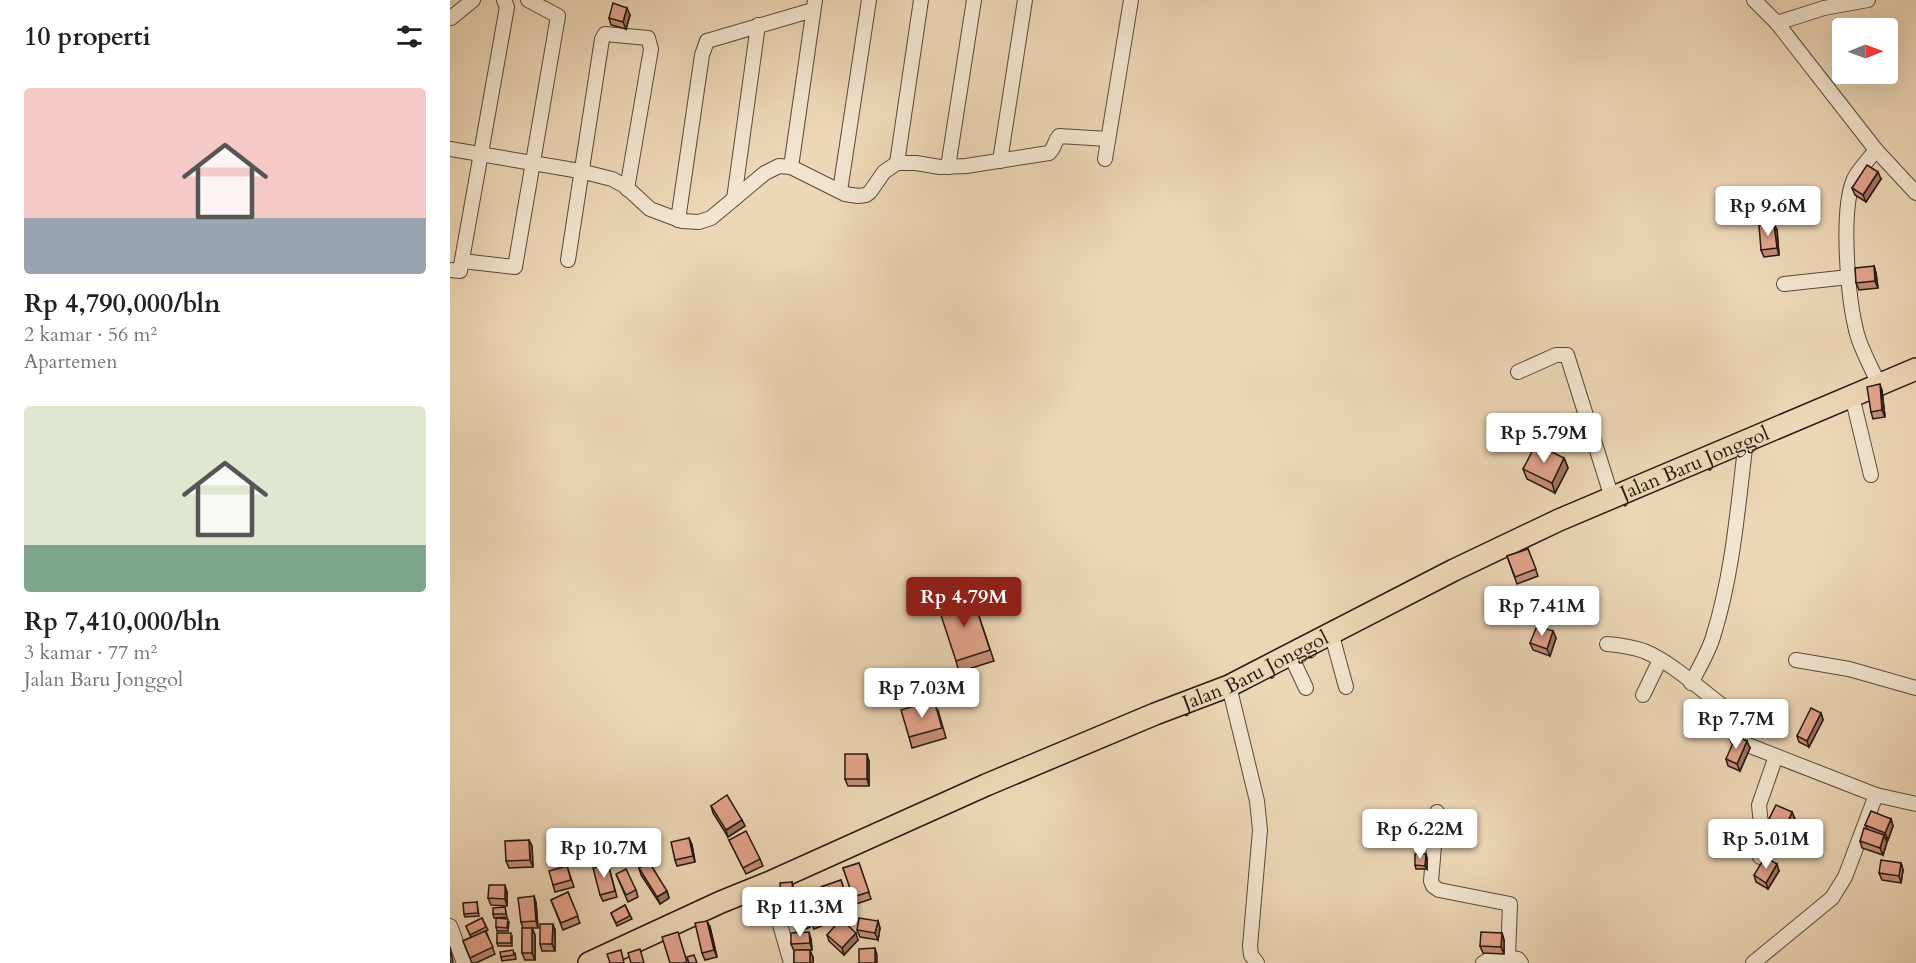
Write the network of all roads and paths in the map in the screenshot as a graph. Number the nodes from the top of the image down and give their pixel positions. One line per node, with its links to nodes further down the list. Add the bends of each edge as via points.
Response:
1 (451, 0): 13 (street)
2 (473, 0): 13 (street)
3 (504, 0): 19 (street, via 507,7)
4 (528, 0): 22 (street, via 558,16)
5 (869, 0): 28 (street)
6 (921, 0): 23 (street)
7 (974, 0): 25 (street)
8 (1025, 0): 21 (street)
9 (1131, 0): 16 (street)
10 (1754, 0): 14 (street)
11 (1868, 0): 14 (street, via 1824,8)
12 (814, 5): 15 (street); 24 (street)
13 (451, 22)
14 (1777, 23): 18 (street)
15 (758, 25): 30 (street); 31 (street, via 710,39 704,45)
16 (1108, 139): 20 (street); 21 (street, via 1059,136 1050,153)
17 (450, 149): 19 (street)
18 (1876, 150): 29 (street); 35 (street, via 1854,178 1848,199)
19 (480, 154): 22 (street); 33 (street)
20 (1105, 159)
21 (1000, 161): 25 (street)
22 (531, 163): 26 (street); 33 (street, via 514,267)
23 (897, 163): 25 (street); 28 (street, via 884,172 866,195)
24 (791, 167): 28 (street); 30 (street, via 773,167)
25 (948, 167)
26 (580, 171): 27 (street, via 612,179); 27 (street, via 602,39 605,34 648,38 651,49); 32 (street)
27 (627, 189): 31 (street, via 650,209)
28 (840, 192)
29 (1916, 193)
30 (734, 199): 31 (street, via 705,221)
31 (678, 220)
32 (568, 260)
33 (462, 261): 34 (street, via 460,271)
34 (450, 270)
35 (1849, 277): 36 (street); 39 (street, via 1857,334)
36 (1785, 284)
37 (1916, 369): 39 (main road, Jalan Baru Jonggol)
38 (1518, 372): 43 (street, via 1556,355 1567,355)
39 (1880, 385): 40 (main road, Jalan Baru Jonggol)
40 (1852, 396): 41 (main road, Jalan Baru Jonggol); 42 (street)
41 (1746, 440): 43 (main road, Jalan Baru Jonggol); 49 (street, via 1719,612 1713,638)
42 (1871, 475)
43 (1612, 498): 44 (main road, Jalan Baru Jonggol)
44 (1331, 632): 46 (main road, Jalan Baru Jonggol); 51 (street)
45 (1607, 644): 47 (street, via 1631,647)
46 (1290, 654): 50 (main road, Jalan Baru Jonggol); 52 (street)
47 (1660, 660): 49 (street); 54 (street)
48 (1796, 660): 53 (street, via 1849,669)
49 (1691, 683): 55 (street, via 1728,710 1740,742)
50 (1229, 686): 60 (main road, Jalan Baru Jonggol, via 1035,764); 66 (street, via 1260,830 1250,946)
51 (1346, 687)
52 (1306, 688)
53 (1916, 688)
54 (1643, 695)
55 (1776, 756): 56 (street); 59 (street, via 1759,805)
56 (1876, 795): 57 (street); 69 (street, via 1845,877 1832,898)
57 (1916, 804)
58 (1437, 812): 62 (street, via 1433,886 1510,904)
59 (1760, 857)
60 (768, 883): 64 (main road, Jalan Baru Jonggol); 65 (street)
61 (450, 926): 63 (street)
62 (1508, 957): 67 (street); 68 (street)
63 (464, 963)
64 (589, 963)
65 (790, 963)
66 (1257, 963)
67 (1483, 963)
68 (1521, 963)
69 (1753, 963)

